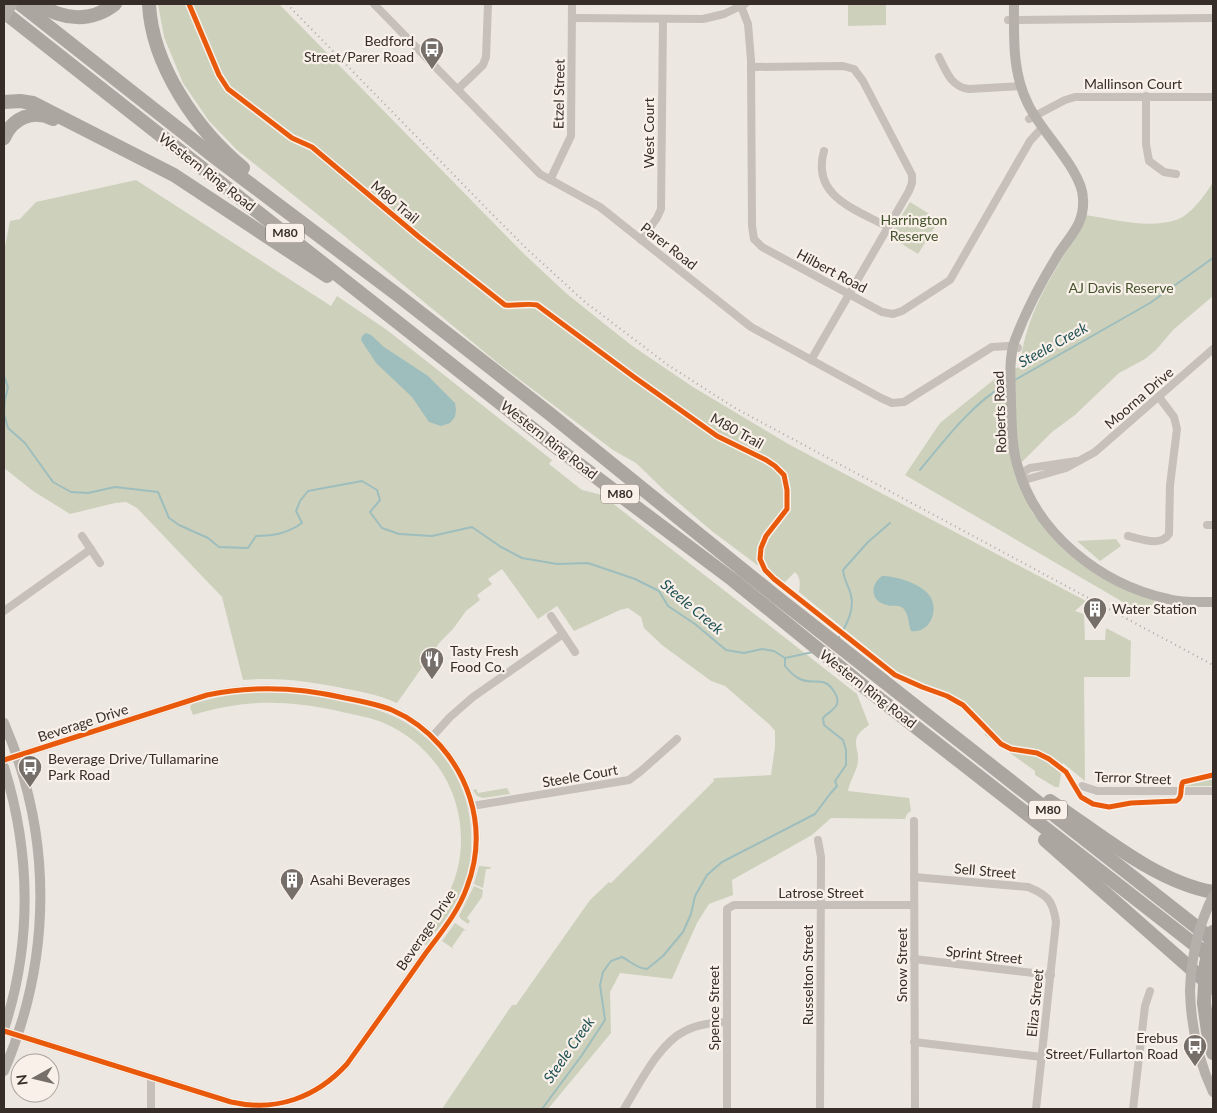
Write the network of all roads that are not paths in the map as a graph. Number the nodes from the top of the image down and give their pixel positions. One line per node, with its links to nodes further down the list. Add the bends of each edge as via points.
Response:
1 (12, 4): 13 (main road, bridge)
2 (20, 4): 35 (highway, Western Ring Road / M80, via 217,159)
3 (38, 4): 4 (highway, via 74,18 95,15)
4 (115, 4)
5 (149, 4): 35 (highway, via 165,65 182,98 211,138 269,190 362,261)
6 (374, 4): 21 (street, Parer Road)
7 (488, 4): 21 (street, via 486,56 482,65)
8 (572, 4): 14 (street, Etzel Street)
9 (1008, 4): 17 (street, Roberts Road)
10 (1014, 4): 17 (street, Roberts Road)
11 (743, 5): 16 (street, via 709,19); 19 (street, Hilbert Road, via 748,24)
12 (4, 12): 40 (highway, Western Ring Road / M80)
13 (4, 17)
14 (572, 18): 16 (street); 31 (street, Etzel Street, via 571,136)
15 (1213, 18): 17 (street)
16 (663, 20): 33 (street, West Court, via 661,209)
17 (1011, 20): 20 (street, Roberts Road)
18 (938, 57): 20 (street, via 952,81 960,87)
19 (751, 67): 32 (street, via 854,69 912,175 911,187); 34 (street, Hilbert Road, via 753,236 762,247)
20 (1018, 87): 25 (street, Roberts Road)
21 (458, 89): 31 (street, Parer Road, via 536,170)
22 (1146, 96): 23 (street, Mallinson Court); 25 (street, Mallinson Court, via 1075,97); 30 (street, via 1149,161 1164,172)
23 (1213, 97)
24 (4, 102): 28 (highway, via 20,100 33,103)
25 (1031, 117): 26 (street, Roberts Road)
26 (1040, 130): 34 (street, Hilbert Road, via 1030,141 945,284 896,314 882,312); 36 (street, Roberts Road, via 1075,172 1083,197 1083,211 1079,224 1031,301)
27 (4, 138): 28 (highway, via 16,121 38,115)
28 (116, 146): 40 (highway, via 174,175 328,277)
29 (824, 151): 32 (street, via 820,171 827,188 842,202)
30 (1176, 174)
31 (550, 180): 33 (street, Parer Road, via 596,204)
32 (888, 227): 34 (street)
33 (641, 240): 38 (street, Parer Road, via 751,327)
34 (849, 294): 38 (street)
35 (399, 296): 51 (highway, Western Ring Road / M80)
36 (1015, 348): 38 (street, Parer Road, via 987,350 898,404 880,398); 41 (street, Roberts Road, via 1013,441 1016,462)
37 (1213, 349): 39 (street, Moorna Drive)
38 (811, 360)
39 (1159, 397): 41 (street, Moorna Drive, via 1100,448 1077,461 1034,467); 43 (street, via 1174,417 1177,429 1170,485 1170,534 1165,540 1158,541)
40 (552, 444): 52 (highway, Western Ring Road / M80, via 688,545)
41 (1025, 476): 46 (street, Roberts Road, via 1034,504 1044,521 1078,555 1128,586 1168,599)
42 (82, 536): 44 (street)
43 (1128, 536)
44 (91, 549): 45 (street); 47 (street)
45 (100, 563)
46 (1213, 602)
47 (4, 611)
48 (551, 616): 49 (street)
49 (563, 634): 50 (street); 54 (street, via 473,697)
50 (575, 652)
51 (883, 681): 65 (highway, via 1041,796 1123,850 1166,876); 72 (highway, Western Ring Road / M80)
52 (867, 689): 74 (highway, Western Ring Road / M80); 76 (highway, via 941,755 1076,866)
53 (4, 723): 56 (street)
54 (432, 737): 56 (street, Beverage Drive, via 407,718 380,706 306,690 261,688 207,695); 61 (street, Beverage Drive, via 458,770)
55 (677, 739): 61 (street, Steele Court, via 629,780)
56 (17, 756): 57 (street, Beverage Drive); 80 (street, via 34,819 40,887 35,970)
57 (4, 760)
58 (4, 767): 79 (street, via 21,839 25,889 20,961)
59 (1082, 786): 60 (street, Terror Street, via 1102,792)
60 (1213, 791)
61 (472, 806): 85 (street, Beverage Drive, via 476,834 474,859 461,902 346,1064 328,1082 296,1100 256,1106 231,1102)
62 (914, 821): 64 (street, Snow Street)
63 (818, 840): 69 (street, Russelton Street)
64 (914, 877): 67 (street, Sell Street, via 1028,887 1041,892); 68 (street, Snow Street)
65 (1213, 892)
66 (1213, 896): 86 (street, bridge, via 1194,949 1190,991 1196,1043)
67 (1050, 901): 75 (street, Eliza Street, via 1056,922)
68 (914, 905): 69 (street, Latrose Street); 73 (street, Snow Street)
69 (821, 906): 70 (street, Latrose Street); 90 (street, Russelton Street)
70 (728, 907): 78 (street, Spence Street)
71 (1213, 932): 82 (highway, bridge, via 1206,964 1204,1003)
72 (1213, 940)
73 (914, 959): 75 (street, Sprint Street); 81 (street, Snow Street)
74 (1213, 959)
75 (1051, 975): 83 (street, Eliza Street)
76 (1213, 988)
77 (1150, 991): 93 (street, via 1144,1006)
78 (726, 1022): 88 (street, via 692,1028 672,1039 662,1049); 89 (street, Spence Street)
79 (4, 1030): 80 (street, Beverage Drive)
80 (18, 1036): 84 (street); 85 (street, Beverage Drive)
81 (914, 1042): 83 (street); 91 (street, Snow Street)
82 (1213, 1053)
83 (1042, 1057): 92 (street, Eliza Street)
84 (4, 1071)
85 (151, 1077): 87 (street)
86 (1213, 1092)
87 (151, 1109)
88 (624, 1109)
89 (727, 1109)
90 (820, 1109)
91 (914, 1109)
92 (1036, 1109)
93 (1133, 1109)

